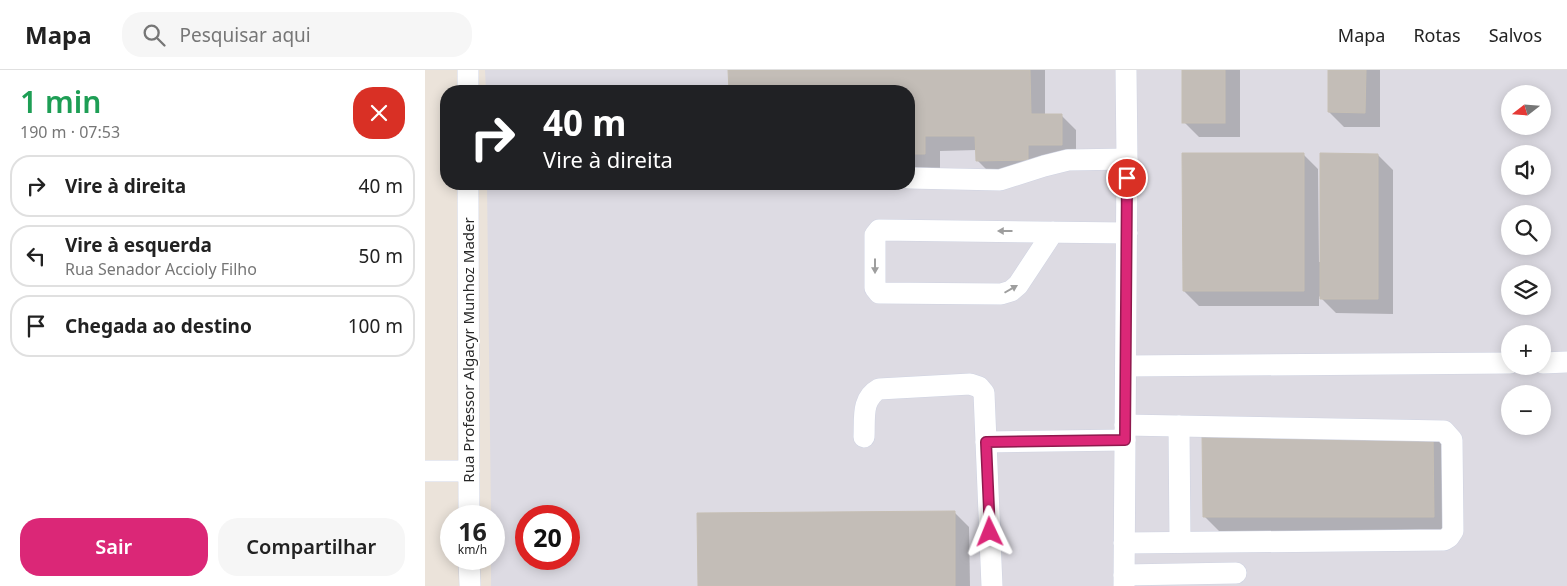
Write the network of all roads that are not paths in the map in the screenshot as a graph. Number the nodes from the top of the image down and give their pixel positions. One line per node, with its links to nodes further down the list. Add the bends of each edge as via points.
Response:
1 (468, 70): 3 (street)
2 (1126, 70): 4 (street)
3 (468, 85)
4 (1127, 159): 5 (street, via 1068,160 1000,180); 8 (street)
5 (915, 178)
6 (469, 190): 18 (street, Rua Professor Algacyr Munhoz Mader)
7 (1053, 232): 7 (street, one-way to 7, via 879,230 875,235 875,288 879,293 1001,294 1011,291 1018,286); 8 (street)
8 (1127, 233): 12 (street)
9 (1567, 362): 11 (street)
10 (1501, 363): 12 (street)
11 (1551, 363)
12 (1125, 366): 14 (street)
13 (1179, 426): 14 (street); 20 (street); 20 (street, via 1443,431 1452,440 1453,531 1444,540)
14 (1125, 433): 16 (street); 21 (street)
15 (865, 436): 16 (street, via 866,403 870,394 879,389 970,384 979,387 984,394)
16 (986, 442): 27 (street)
17 (425, 471): 18 (street)
18 (469, 471): 19 (street, Rua Professor Algacyr Munhoz Mader)
19 (469, 505)
20 (1180, 542): 21 (street)
21 (1124, 543): 24 (street)
22 (469, 570): 26 (street)
23 (1236, 573): 25 (street)
24 (1124, 580): 25 (street)
25 (1193, 580)
26 (469, 586)
27 (992, 586)

